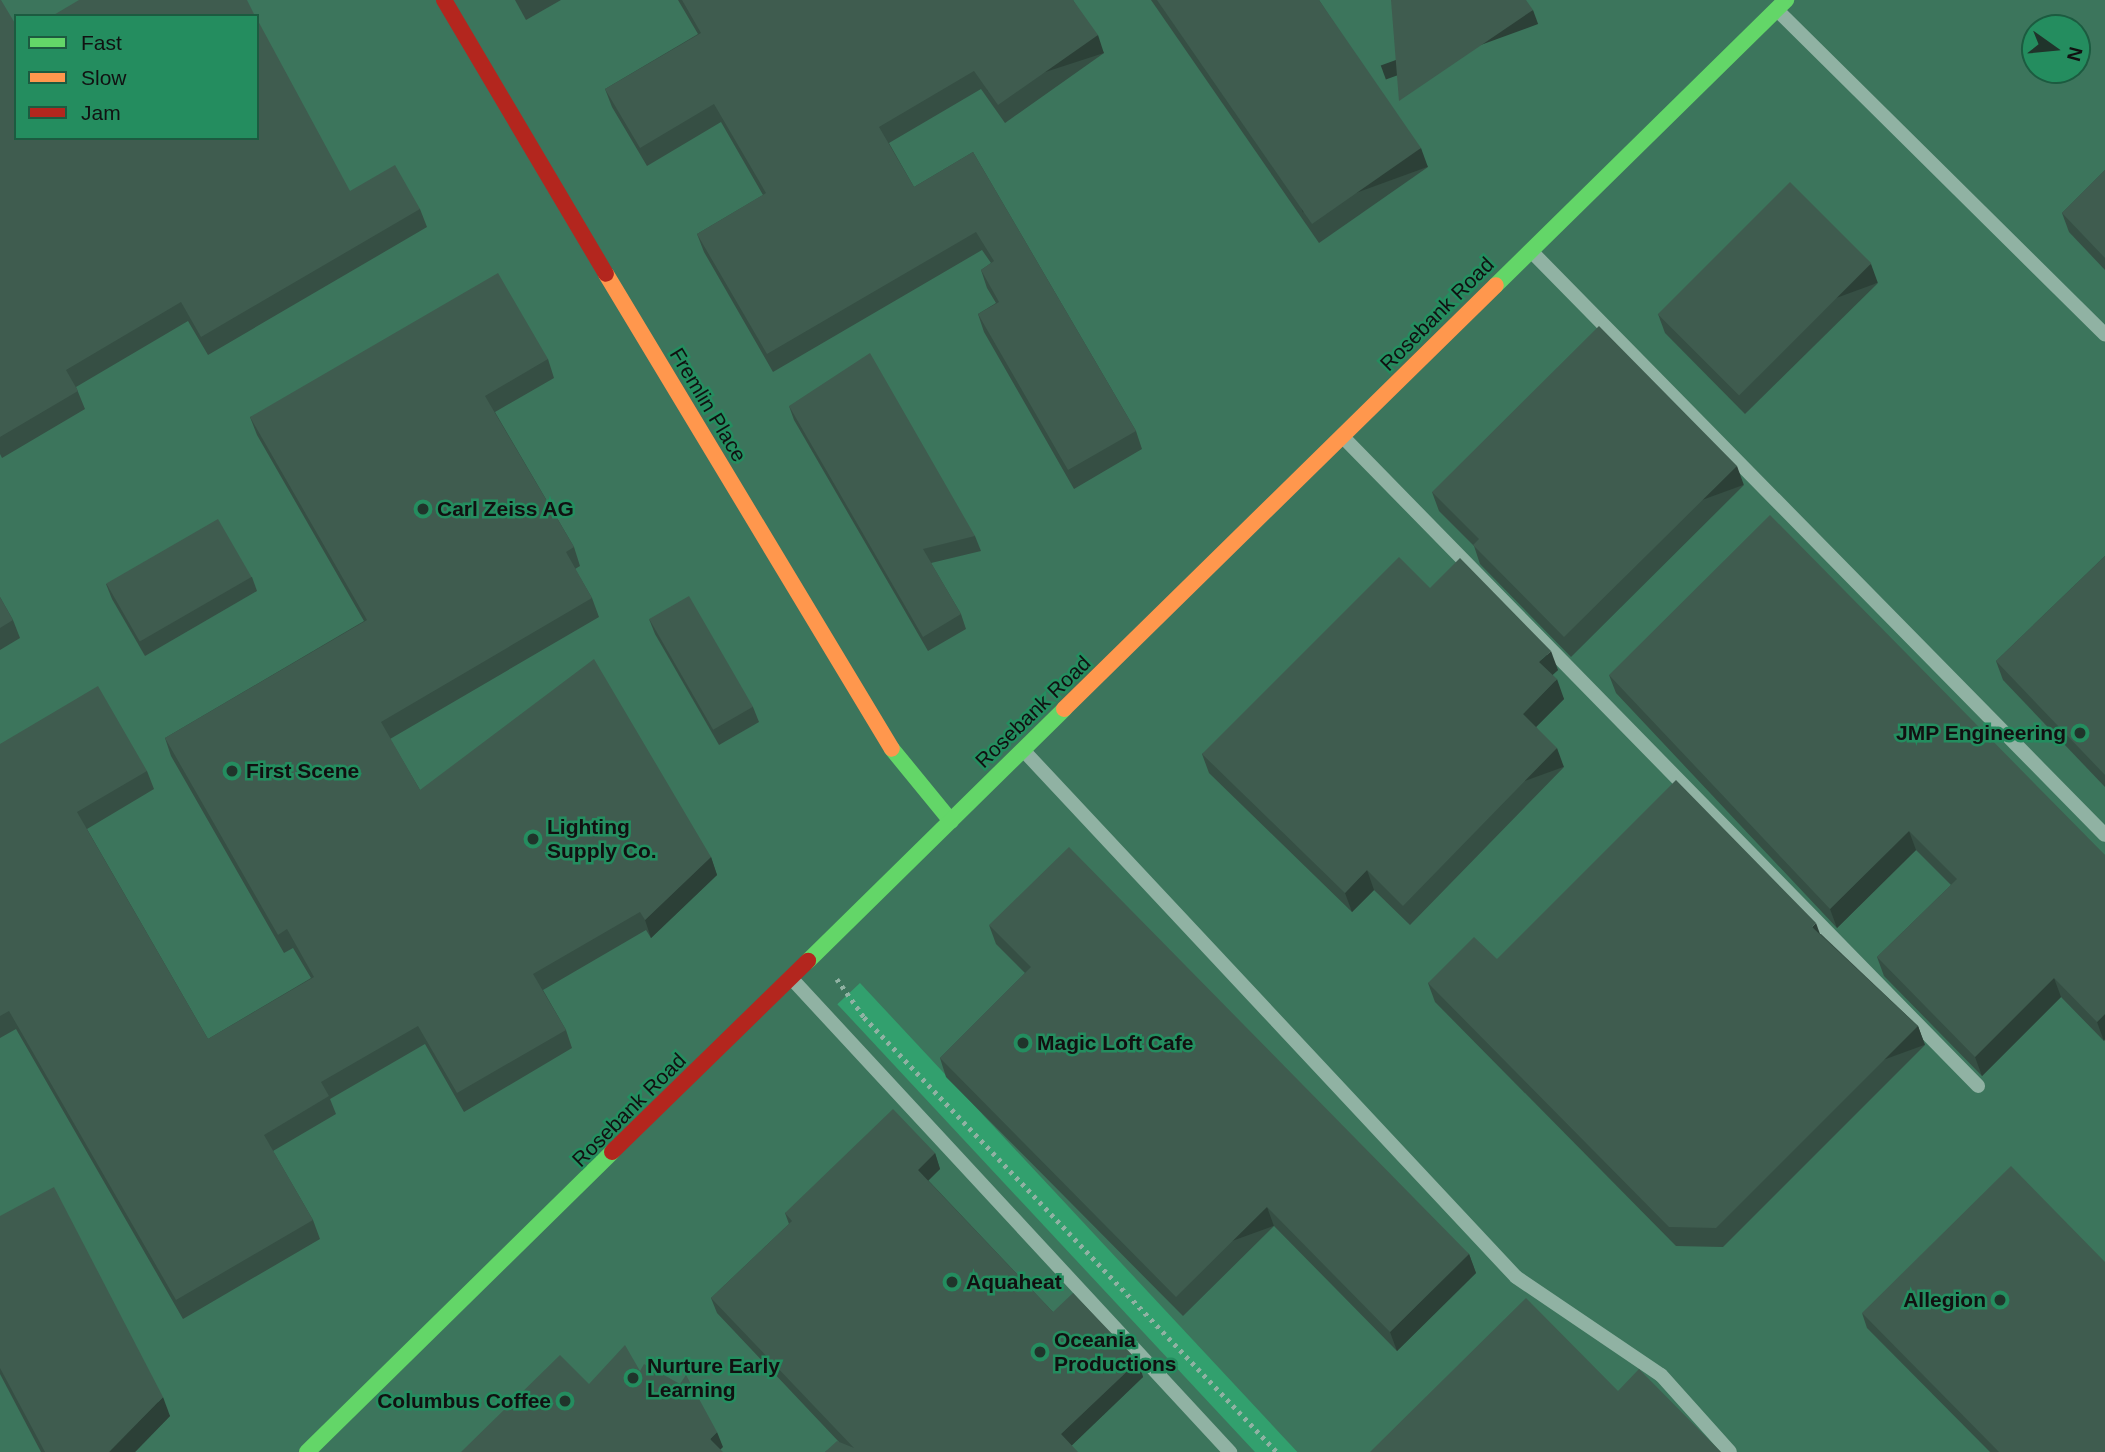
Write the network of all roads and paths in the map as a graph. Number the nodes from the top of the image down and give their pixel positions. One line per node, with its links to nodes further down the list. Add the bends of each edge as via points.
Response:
1 (444, 0): 7 (main road, Fremlin Place, via 879,734)
2 (1782, 5): 3 (main road, Rosebank Road); 4 (lane)
3 (1532, 251): 5 (main road, Rosebank Road); 8 (lane)
4 (2105, 335)
5 (1343, 437): 6 (main road, Rosebank Road); 11 (lane)
6 (1024, 751): 7 (main road, Rosebank Road); 15 (lane, via 1517,1277 1661,1375)
7 (951, 821): 9 (main road, Rosebank Road)
8 (2105, 835)
9 (818, 953): 10 (main road, Rosebank Road); 14 (path, via 864,1017)
10 (792, 979): 12 (main road, Rosebank Road); 13 (lane)
11 (1978, 1086)
12 (307, 1452)
13 (1230, 1452)
14 (1277, 1452)
15 (1731, 1452)

